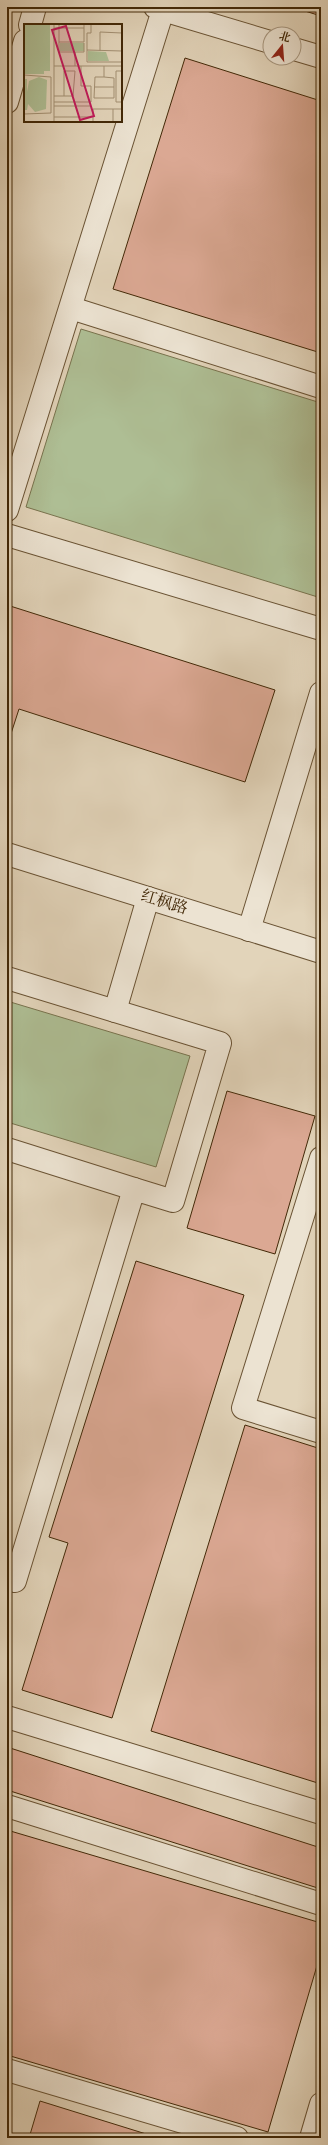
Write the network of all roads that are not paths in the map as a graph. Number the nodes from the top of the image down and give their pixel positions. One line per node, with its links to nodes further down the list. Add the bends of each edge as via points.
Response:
1 (35, 7): 3 (street)
2 (161, 8): 4 (street); 9 (street)
3 (30, 24)
4 (262, 40)
5 (24, 44): 8 (street)
6 (302, 51): 7 (street)
7 (321, 57)
8 (7, 102)
9 (71, 308): 10 (street); 11 (street)
10 (321, 387)
11 (7, 510)
12 (7, 534): 13 (street)
13 (321, 629)
14 (321, 693): 17 (street)
15 (7, 854): 16 (street, 红枫路)
16 (148, 898): 17 (street, 红枫路); 20 (street)
17 (249, 930): 18 (street, 红枫路)
18 (321, 952)
19 (7, 978): 20 (street)
20 (115, 1011): 23 (street, via 220,1043 173,1201)
21 (7, 1150): 23 (street)
22 (321, 1158): 24 (street, via 243,1408)
23 (134, 1189): 25 (street, via 15,1581)
24 (321, 1432)
25 (7, 1578)
26 (7, 1717): 28 (street)
27 (7, 1806): 29 (street)
28 (321, 1813)
29 (321, 1904)
30 (7, 2070): 32 (street)
31 (321, 2104): 33 (street)
32 (237, 2138)
33 (310, 2138)

